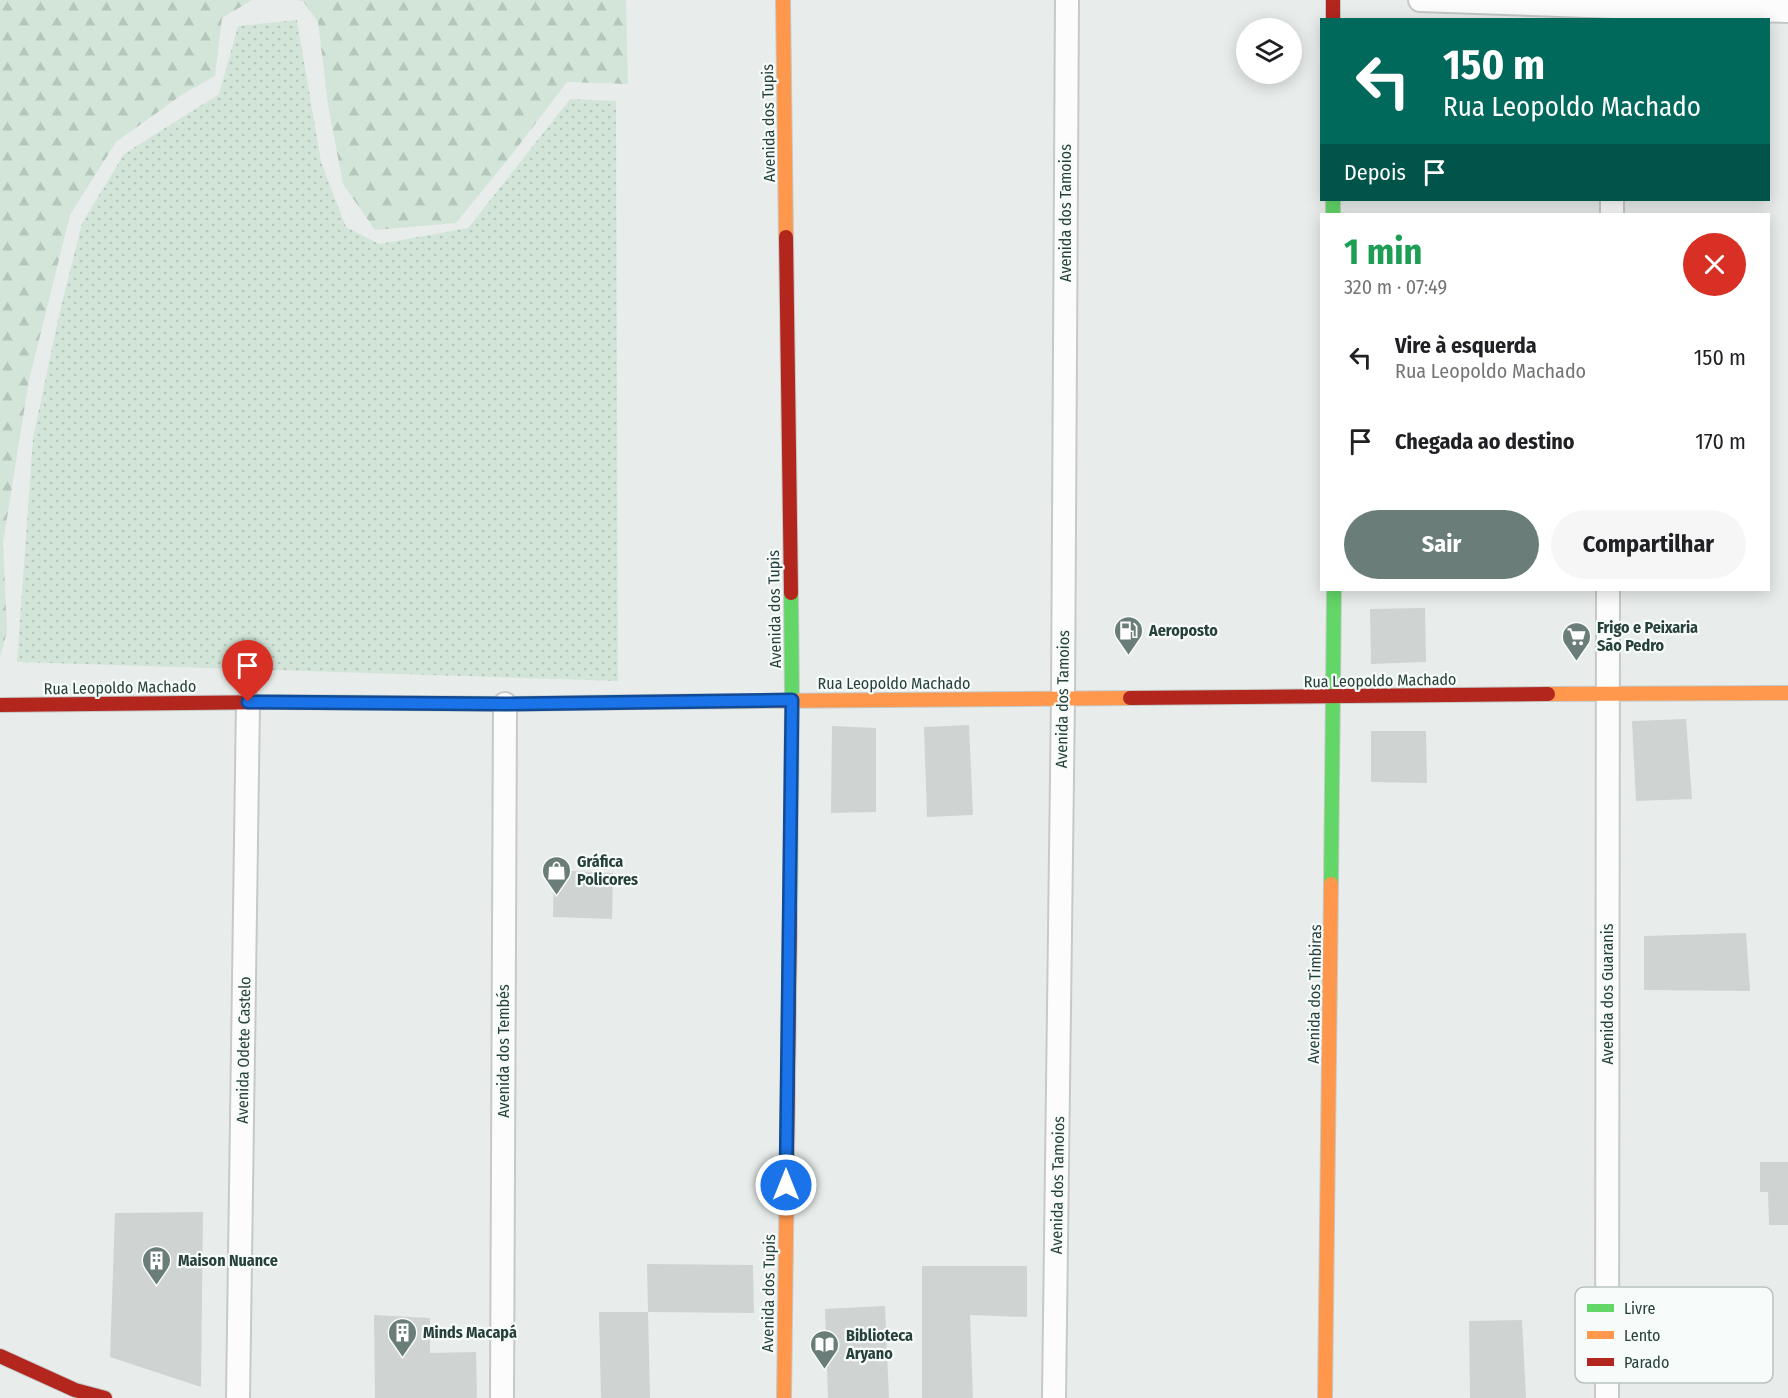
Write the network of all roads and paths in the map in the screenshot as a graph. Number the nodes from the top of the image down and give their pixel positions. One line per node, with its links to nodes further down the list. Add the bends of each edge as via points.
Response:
1 (783, 0): 14 (street, Avenida dos Tupis)
2 (1067, 0): 13 (street, Avenida dos Tamoios)
3 (1333, 0): 7 (street)
4 (1420, 0): 6 (street)
5 (1788, 11): 6 (street)
6 (1614, 14)
7 (1333, 18)
8 (1334, 591): 12 (street, Avenida dos Timbiras)
9 (1608, 591): 10 (street, Avenida dos Guaranis)
10 (1607, 693): 11 (street, Rua Leopoldo Machado); 12 (street, Rua Leopoldo Machado); 18 (street, Avenida dos Guaranis)
11 (1788, 693)
12 (1334, 697): 13 (street, Rua Leopoldo Machado); 26 (street, Avenida dos Timbiras)
13 (1063, 698): 14 (street, Rua Leopoldo Machado); 25 (street, Avenida dos Tamoios)
14 (792, 700): 16 (street, Rua Leopoldo Machado); 24 (street, Avenida dos Tupis)
15 (248, 702): 16 (street, Rua Leopoldo Machado); 17 (street, Rua Leopoldo Machado); 22 (street, Avenida Odete Castelo)
16 (505, 704): 23 (street, Avenida dos Tembés)
17 (0, 705)
18 (1606, 1287)
19 (0, 1356): 21 (street, via 75,1390)
20 (1606, 1383): 27 (street, Avenida dos Guaranis)
21 (105, 1398)
22 (237, 1398)
23 (502, 1398)
24 (784, 1398)
25 (1054, 1398)
26 (1325, 1398)
27 (1606, 1398)

